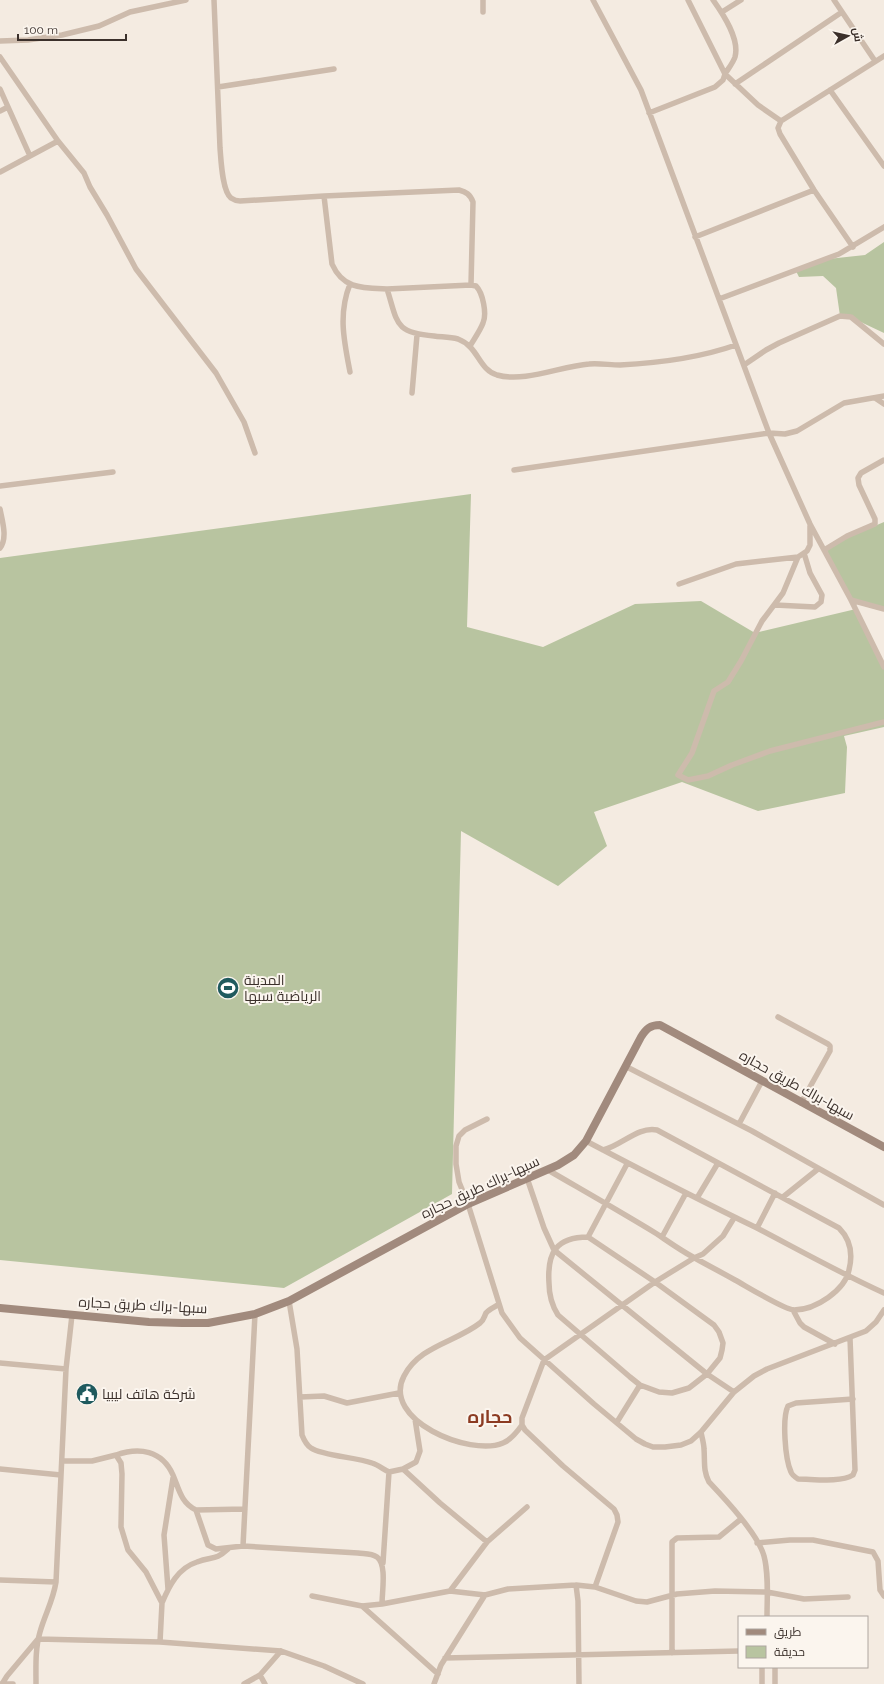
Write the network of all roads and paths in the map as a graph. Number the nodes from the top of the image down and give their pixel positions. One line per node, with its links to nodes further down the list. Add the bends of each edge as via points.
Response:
1 (186, 0): 12 (street, via 130,12 78,32 28,40)
2 (214, 0): 19 (street)
3 (483, 0): 9 (street)
4 (593, 0): 24 (street, via 641,90)
5 (688, 0): 17 (street)
6 (713, 0): 10 (street)
7 (742, 0): 10 (street)
8 (834, 0): 11 (street)
9 (483, 12)
10 (722, 12): 17 (street, via 734,40 735,57)
11 (842, 12): 15 (street); 18 (street)
12 (0, 41)
13 (884, 56): 15 (street)
14 (0, 57): 26 (street)
15 (875, 61): 21 (street)
16 (334, 69): 19 (street)
17 (725, 74): 18 (street); 24 (street, via 723,80 715,87)
18 (735, 84): 25 (street)
19 (218, 87): 31 (street, via 223,172 232,199 263,201)
20 (0, 89): 22 (street)
21 (830, 90): 25 (street); 28 (street)
22 (8, 107): 23 (street); 27 (street)
23 (0, 111)
24 (649, 113): 33 (street)
25 (781, 121): 30 (street, via 778,128 780,134)
26 (58, 141): 27 (street); 50 (street, via 84,173 136,269 216,373 244,422)
27 (30, 156): 29 (street)
28 (884, 166)
29 (0, 172)
30 (814, 190): 33 (street); 34 (street)
31 (324, 196): 35 (street, via 332,264 336,274); 36 (street, via 458,190 466,192 473,202)
32 (884, 227): 34 (street)
33 (695, 237): 38 (street)
34 (853, 247): 38 (street)
35 (350, 284): 37 (street); 44 (street, via 344,298 342,314)
36 (471, 285): 37 (street); 42 (street, via 476,286 479,291 484,318)
37 (387, 289): 39 (street, via 401,327)
38 (719, 298): 41 (street)
39 (417, 335): 42 (street, via 457,339); 45 (street)
40 (884, 344): 43 (street, via 850,318 840,316 779,343)
41 (736, 345): 42 (street, via 686,358 618,365 591,364 513,377 491,373); 43 (street)
42 (470, 346)
43 (744, 365): 49 (street)
44 (350, 372)
45 (412, 393)
46 (884, 396): 47 (street)
47 (875, 398): 48 (street); 49 (street, via 840,405 794,433)
48 (884, 404)
49 (769, 433): 52 (street); 56 (street)
50 (255, 453)
51 (884, 460): 58 (street, via 861,473 858,478 875,524 847,536)
52 (514, 470)
53 (114, 472): 54 (street)
54 (0, 486)
55 (0, 509): 57 (street, via 4,537)
56 (810, 524): 58 (street); 59 (street, via 810,545)
57 (0, 548)
58 (824, 550): 62 (street)
59 (804, 553): 60 (street); 63 (street, via 810,573 822,595 822,602 815,607)
60 (798, 557): 61 (street, via 736,564); 63 (street)
61 (679, 584)
62 (851, 600): 64 (street); 65 (street)
63 (775, 605): 66 (street, via 758,627 728,682 714,691 692,753 678,775 688,780 708,776 770,751)
64 (884, 608)
65 (884, 667)
66 (884, 722)
67 (778, 1017): 70 (street, via 830,1046 830,1051)
68 (625, 1066): 69 (main road, سبها-براك طريق حجاره, via 647,1028 660,1025); 72 (street); 73 (main road, سبها-براك طريق حجاره)
69 (762, 1081): 70 (main road, سبها-براك طريق حجاره); 72 (street)
70 (801, 1103): 74 (main road, سبها-براك طريق حجاره)
71 (487, 1119): 85 (street, via 465,1130 459,1136 456,1146 459,1182)
72 (739, 1124): 78 (street)
73 (586, 1141): 75 (street); 79 (main road, سبها-براك طريق حجاره, via 574,1155)
74 (884, 1147)
75 (603, 1150): 76 (street, via 613,1148 637,1133 654,1130); 77 (street)
76 (718, 1163): 82 (street); 84 (street)
77 (627, 1164): 81 (street); 86 (street)
78 (818, 1169): 83 (street); 87 (street)
79 (548, 1170): 80 (main road, سبها-براك طريق حجاره); 86 (street)
80 (527, 1178): 85 (main road, سبها-براك طريق حجاره); 92 (street, via 546,1235)
81 (686, 1193): 84 (street); 91 (street)
82 (775, 1193): 83 (street); 89 (street)
83 (783, 1197): 94 (street, via 842,1230 851,1249)
84 (697, 1198): 88 (street)
85 (468, 1204): 97 (main road, سبها-براك طريق حجاره); 98 (street)
86 (606, 1204): 90 (street); 91 (street)
87 (884, 1205)
88 (734, 1218): 89 (street); 93 (street, via 726,1233 703,1254)
89 (756, 1228): 94 (street)
90 (588, 1237): 92 (street, via 568,1240); 95 (street)
91 (662, 1237): 93 (street)
92 (554, 1250): 99 (street); 105 (street, via 549,1260 551,1303 558,1315)
93 (694, 1258): 95 (street); 101 (street)
94 (848, 1276): 96 (street); 101 (street, via 843,1285 831,1296 813,1305)
95 (655, 1282): 99 (street); 111 (street, via 720,1332 722,1350 717,1363)
96 (884, 1292)
97 (289, 1301): 103 (main road, سبها-براك طريق حجاره); 115 (street, via 298,1349)
98 (499, 1304): 108 (street, via 512,1329); 113 (street, via 488,1312 481,1323 433,1348 416,1360 403,1377)
99 (623, 1305): 105 (street); 111 (street)
100 (0, 1308): 104 (main road, سبها-براك طريق حجاره)
101 (793, 1310): 107 (street, via 804,1327)
102 (884, 1310): 106 (street, via 866,1331)
103 (255, 1314): 104 (main road, سبها-براك طريق حجاره, via 208,1322 182,1323); 129 (street)
104 (72, 1315): 110 (street)
105 (581, 1334): 108 (street); 112 (street)
106 (850, 1338): 107 (street); 116 (street)
107 (835, 1344): 114 (street, via 768,1369 748,1380)
108 (544, 1360): 118 (street); 119 (street)
109 (0, 1363): 110 (street)
110 (66, 1369): 122 (street)
111 (707, 1374): 112 (street, via 689,1388 672,1393 659,1392); 114 (street)
112 (640, 1385): 118 (street)
113 (399, 1392): 115 (street, via 347,1403 324,1396); 117 (street, via 402,1404)
114 (734, 1392): 120 (street)
115 (300, 1397): 125 (street, via 302,1435 309,1446 322,1452 373,1463)
116 (852, 1399): 116 (street, via 796,1403 788,1406 785,1412 785,1438 791,1474 798,1479 836,1479 853,1475 855,1470)
117 (415, 1419): 119 (street, via 446,1438 467,1444 501,1444 513,1436); 124 (street, via 419,1455 412,1465)
118 (617, 1422): 120 (street, via 636,1439 653,1447 681,1445)
119 (522, 1425): 140 (street, via 528,1434 614,1509 617,1515 618,1522)
120 (702, 1432): 131 (street, via 706,1475 709,1482)
121 (116, 1455): 122 (street, via 92,1461); 127 (street, via 137,1450 151,1452 165,1464); 149 (street, via 121,1463 121,1527 124,1540 128,1550 146,1572)
122 (62, 1461): 126 (street)
123 (0, 1469): 126 (street)
124 (403, 1469): 125 (street); 132 (street)
125 (389, 1472): 136 (street)
126 (61, 1476): 138 (street)
127 (173, 1476): 130 (street, via 178,1491 188,1507); 141 (street, via 164,1535)
128 (527, 1507): 132 (street)
129 (245, 1509): 130 (street); 134 (street)
130 (196, 1510): 135 (street, via 208,1545 216,1549)
131 (741, 1519): 133 (street); 146 (street, via 719,1538 674,1539)
132 (487, 1542): 142 (street)
133 (758, 1542): 143 (street, via 766,1564); 147 (street, via 813,1540 873,1552 878,1560 880,1590)
134 (243, 1546): 135 (street); 136 (street, via 372,1555 380,1559)
135 (228, 1549): 141 (street, via 219,1557 190,1565 175,1577)
136 (383, 1566): 150 (street)
137 (0, 1580): 138 (street)
138 (56, 1582): 153 (street, via 54,1595)
139 (576, 1585): 140 (street); 144 (street, via 508,1589); 158 (street)
140 (595, 1587): 146 (street, via 636,1601 656,1601)
141 (168, 1589): 149 (street)
142 (450, 1591): 144 (street); 150 (street)
143 (766, 1592): 146 (street, via 715,1591); 148 (street, via 804,1598); 152 (street)
144 (485, 1594): 159 (street)
145 (312, 1596): 151 (street)
146 (672, 1596): 157 (street)
147 (884, 1596)
148 (848, 1597)
149 (162, 1603): 154 (street)
150 (382, 1604): 151 (street)
151 (362, 1606): 162 (street)
152 (767, 1616)
153 (38, 1639): 154 (street); 164 (street); 166 (street)
154 (160, 1642): 155 (street)
155 (281, 1651): 163 (street); 169 (street, via 324,1666)
156 (738, 1651): 157 (street)
157 (672, 1653): 158 (street)
158 (579, 1654): 159 (street); 171 (street)
159 (446, 1658): 162 (street)
160 (762, 1668): 172 (street)
161 (775, 1668): 173 (street)
162 (438, 1674): 170 (street)
163 (260, 1675): 167 (street); 168 (street)
164 (2, 1684): 165 (street)
165 (14, 1684)
166 (36, 1684)
167 (244, 1684)
168 (265, 1684)
169 (363, 1684)
170 (434, 1684)
171 (579, 1684)
172 (762, 1684)
173 (775, 1684)

